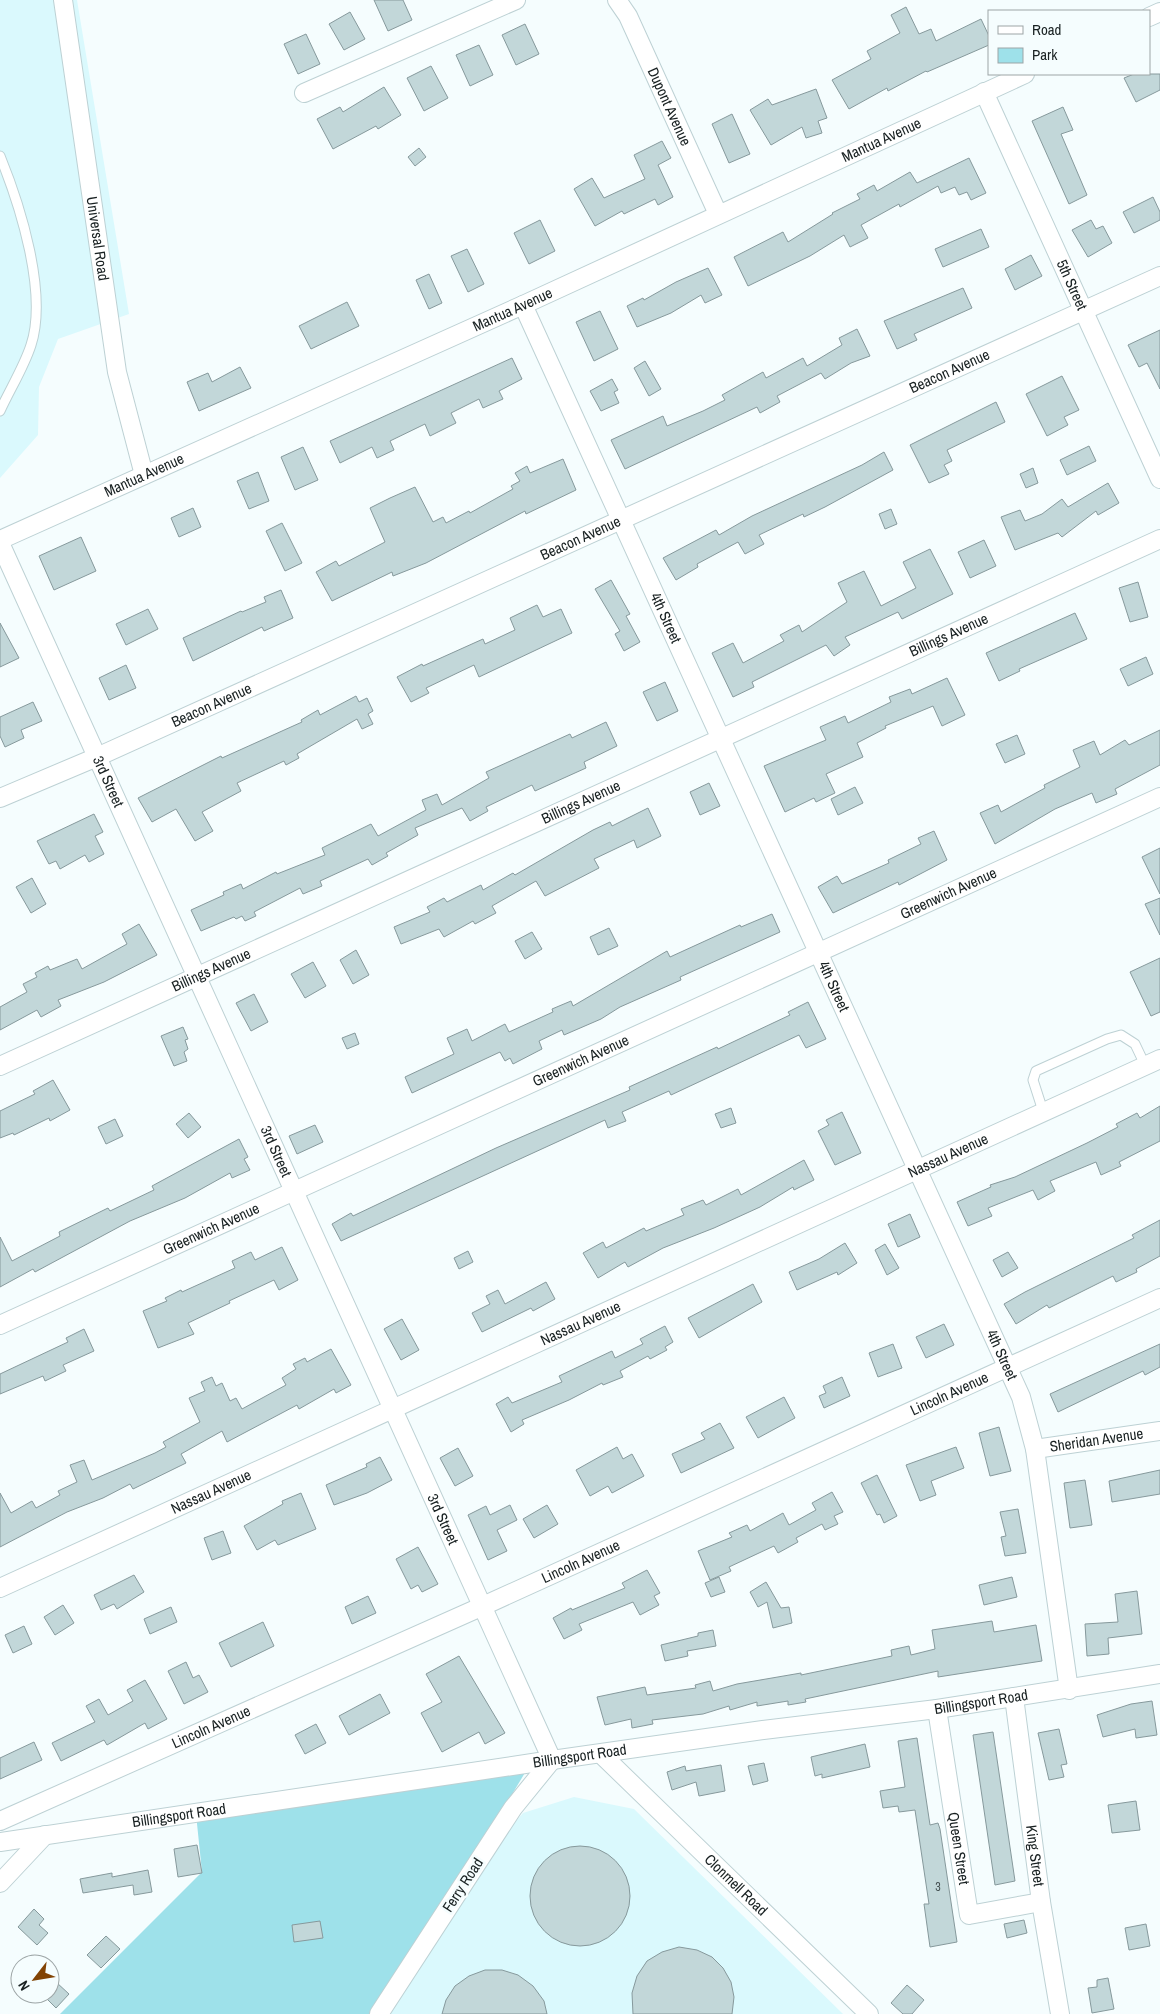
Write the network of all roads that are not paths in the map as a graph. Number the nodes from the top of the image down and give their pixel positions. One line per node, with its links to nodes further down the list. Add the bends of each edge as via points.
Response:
1 (63, 0): 13 (street, Universal Road, via 117,372)
2 (516, 0): 6 (street)
3 (617, 0): 8 (street, Dupont Avenue, via 628,16)
4 (1023, 75): 5 (street, Mantua Avenue)
5 (984, 92): 8 (street, Mantua Avenue); 11 (street, 5th Street)
6 (304, 93)
7 (0, 156): 12 (lane, via 12,185 28,243 37,302 32,344)
8 (718, 214): 10 (street, Mantua Avenue)
9 (1160, 276): 11 (street, Beacon Avenue)
10 (523, 305): 13 (street, Mantua Avenue); 15 (street, 4th Street)
11 (1082, 312): 14 (street, 5th Street); 15 (street, Beacon Avenue)
12 (0, 411)
13 (144, 474): 17 (street, Mantua Avenue)
14 (1160, 479)
15 (621, 520): 18 (street, 4th Street); 19 (street, Beacon Avenue)
16 (1160, 539): 18 (street, Billings Avenue)
17 (0, 541): 19 (street, 3rd Street)
18 (721, 738): 22 (street, 4th Street); 23 (street, Billings Avenue)
19 (98, 757): 21 (street, Beacon Avenue); 23 (street, 3rd Street)
20 (1160, 797): 22 (street, Greenwich Avenue)
21 (0, 798)
22 (819, 952): 27 (street, 4th Street); 28 (street, Greenwich Avenue)
23 (197, 977): 25 (street, Billings Avenue); 28 (street, 3rd Street)
24 (1153, 1062): 26 (street, Nassau Avenue); 26 (lane, via 1121,1035 1107,1039 1036,1071 1033,1080)
25 (0, 1066)
26 (1043, 1111): 27 (street, Nassau Avenue)
27 (918, 1168): 31 (street, 4th Street); 32 (street, Nassau Avenue)
28 (294, 1191): 30 (street, Greenwich Avenue); 32 (street, 3rd Street)
29 (1160, 1298): 31 (street, Lincoln Avenue)
30 (0, 1324)
31 (1009, 1367): 34 (street, 4th Street); 36 (street, Lincoln Avenue)
32 (393, 1408): 35 (street, Nassau Avenue); 36 (street, 3rd Street)
33 (1160, 1431): 34 (street, Sheridan Avenue)
34 (1035, 1449): 38 (street, 4th Street)
35 (0, 1588)
36 (483, 1606): 42 (street, 3rd Street); 43 (street, Lincoln Avenue)
37 (1160, 1674): 38 (street, Billingsport Road)
38 (1070, 1690): 39 (street, Billingsport Road)
39 (1014, 1698): 40 (street, Billingsport Road); 47 (street, King Street)
40 (937, 1709): 41 (street, Billingsport Road); 47 (street, Queen Street, via 969,1915)
41 (601, 1754): 42 (street, Billingsport Road); 49 (street, Clonmell Road)
42 (552, 1760): 44 (street, Billingsport Road); 48 (street, Ferry Road, via 513,1808)
43 (0, 1821)
44 (45, 1836): 45 (street, Billingsport Road); 46 (street)
45 (0, 1842)
46 (0, 1883)
47 (1041, 1902): 50 (street, King Street)
48 (379, 2014)
49 (869, 2014)
50 (1060, 2014)

